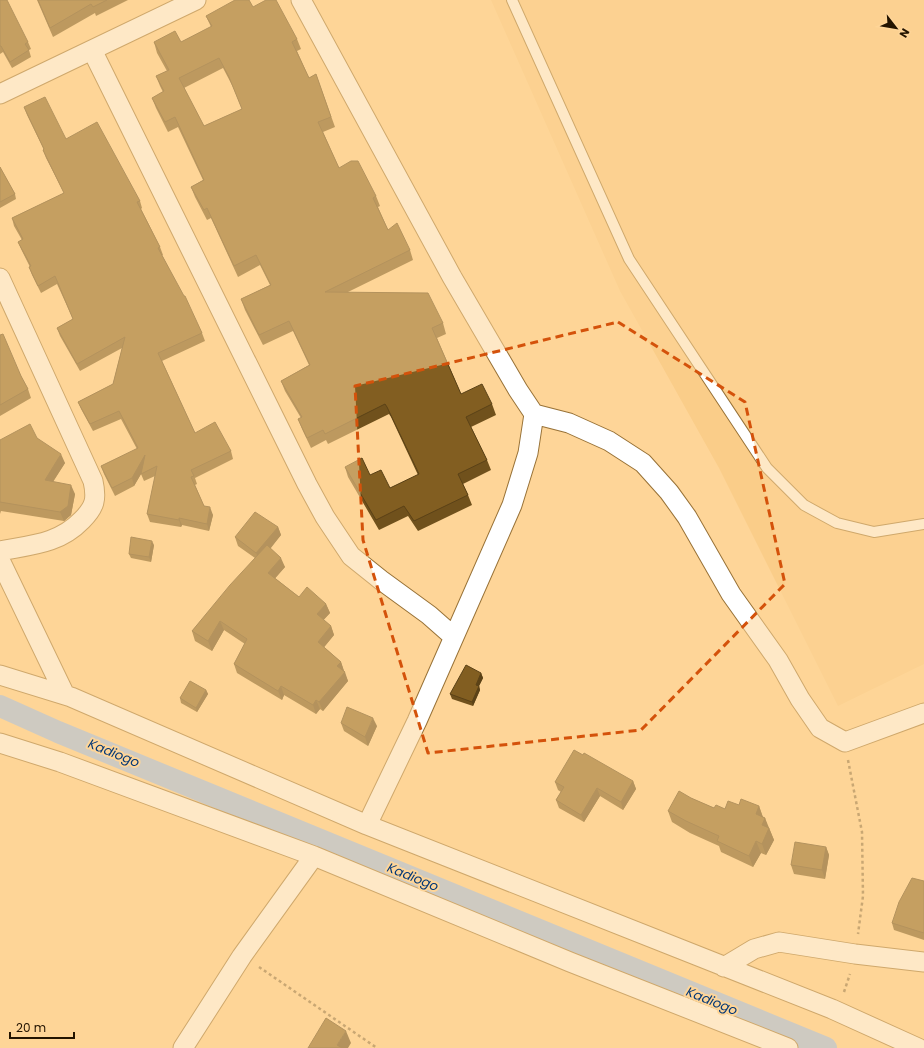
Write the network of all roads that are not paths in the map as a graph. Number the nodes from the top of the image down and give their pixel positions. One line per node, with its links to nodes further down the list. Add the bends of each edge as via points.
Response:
1 (196, 0): 4 (street)
2 (301, 0): 7 (street, via 452,277)
3 (512, 0): 8 (lane, via 629,259 767,468 804,505 837,523 874,532)
4 (92, 50): 5 (street); 11 (street, via 325,517 351,556)
5 (0, 94)
6 (0, 278): 9 (street, via 93,481 95,492 93,507 72,530 41,544)
7 (534, 414): 11 (street, via 528,453 512,505); 14 (street, via 569,423 596,435 643,463 687,517 731,594 778,660 820,728 845,742)
8 (924, 524)
9 (0, 551)
10 (0, 560): 13 (street)
11 (454, 637): 16 (street)
12 (0, 674): 13 (street)
13 (65, 695): 16 (street)
14 (924, 713)
15 (0, 743): 17 (street, via 60,762)
16 (368, 825): 19 (street)
17 (314, 856): 20 (street, via 242,956); 21 (street, via 570,962)
18 (924, 962): 19 (street, via 779,942 754,949)
19 (724, 967): 22 (street, via 832,1009)
20 (183, 1048)
21 (788, 1048)
22 (918, 1048)

